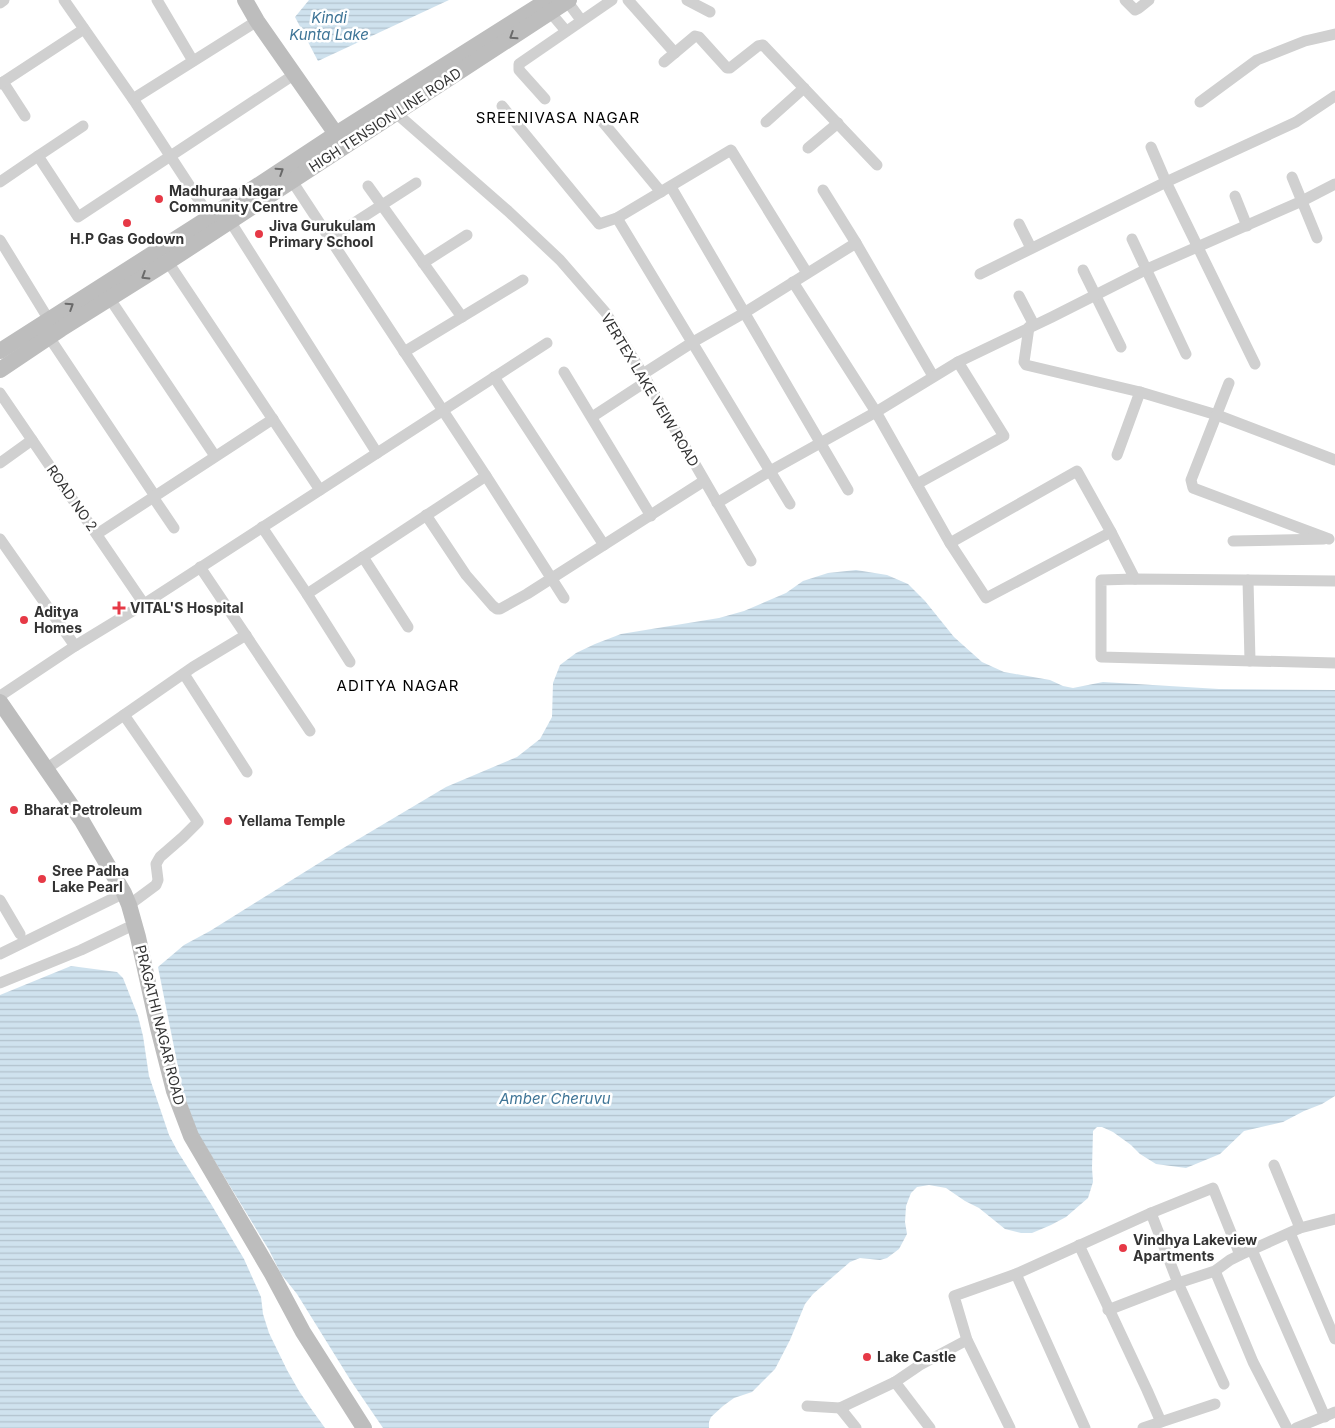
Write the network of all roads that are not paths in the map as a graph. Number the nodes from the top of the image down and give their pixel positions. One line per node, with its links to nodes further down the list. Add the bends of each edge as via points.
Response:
1 (4, 0): 11 (street)
2 (64, 0): 16 (street)
3 (157, 0): 20 (street)
4 (245, 0): 15 (main road)
5 (568, 0): 12 (main road, HIGH TENSION LINE ROAD); 14 (street)
6 (612, 0): 14 (street)
7 (628, 0): 19 (street)
8 (687, 0): 13 (street)
9 (1125, 0): 10 (street, via 1135,10)
10 (1149, 0)
11 (0, 3)
12 (549, 6): 17 (street); 30 (main road, HIGH TENSION LINE ROAD, one-way to 30); 36 (main road, HIGH TENSION LINE ROAD)
13 (710, 12)
14 (582, 20): 17 (street)
15 (257, 21): 20 (street); 22 (main road)
16 (84, 29): 23 (street); 27 (street)
17 (566, 31): 26 (street, via 519,64 519,70)
18 (1335, 34): 28 (street, via 1305,41 1257,60)
19 (675, 53): 21 (street); 24 (street, via 697,36 729,68 758,46 763,46)
20 (193, 61): 27 (street)
21 (664, 62)
22 (295, 74): 36 (main road); 40 (street)
23 (1, 83): 31 (street)
24 (804, 88): 33 (street); 34 (street)
25 (1335, 96): 45 (street, via 1296,122)
26 (545, 99)
27 (134, 100): 40 (street)
28 (1200, 102)
29 (502, 106): 55 (street, via 599,224)
30 (396, 113): 43 (main road, HIGH TENSION LINE ROAD); 96 (street, VERTEX LAKE VEIW ROAD, via 560,260 606,313)
31 (25, 116)
32 (602, 121): 49 (street)
33 (766, 122)
34 (838, 123): 38 (street); 41 (street)
35 (84, 126): 39 (street)
36 (336, 134): 54 (main road, HIGH TENSION LINE ROAD, one-way to 36)
37 (1151, 147): 45 (street)
38 (808, 148)
39 (38, 156): 40 (street, via 78,217); 44 (street)
40 (170, 156): 54 (street)
41 (877, 164)
42 (1292, 177): 52 (street)
43 (292, 181): 56 (main road, HIGH TENSION LINE ROAD); 61 (street)
44 (0, 182)
45 (1166, 182): 65 (street); 66 (street)
46 (416, 183): 53 (street)
47 (1335, 184): 52 (street)
48 (368, 186): 53 (street)
49 (666, 190): 55 (street); 72 (street, via 731,150); 79 (street)
50 (823, 190): 64 (street)
51 (1235, 196): 58 (street)
52 (1302, 201): 58 (street); 60 (street)
53 (382, 205): 61 (street); 69 (street)
54 (210, 217): 81 (main road, HIGH TENSION LINE ROAD, one-way to 54)
55 (617, 218): 84 (street)
56 (230, 221): 68 (main road, HIGH TENSION LINE ROAD); 107 (street)
57 (1019, 224): 66 (street)
58 (1247, 226): 65 (street)
59 (467, 235): 69 (street)
60 (1316, 238)
61 (328, 239): 88 (street)
62 (1132, 239): 70 (street)
63 (0, 240): 67 (street)
64 (856, 243): 72 (street); 94 (street)
65 (1198, 246): 70 (street); 91 (street)
66 (1030, 248): 73 (street)
67 (4, 254): 81 (street)
68 (168, 262): 78 (main road, HIGH TENSION LINE ROAD, one-way to 78); 104 (street)
69 (423, 263): 80 (street)
70 (1146, 269): 76 (street); 89 (street)
71 (1083, 270): 76 (street)
72 (807, 274): 75 (street)
73 (980, 274)
74 (523, 280): 80 (street)
75 (793, 282): 79 (street); 101 (street)
76 (1096, 294): 82 (street); 86 (street)
77 (1019, 296): 82 (street)
78 (110, 298): 83 (main road, HIGH TENSION LINE ROAD); 109 (street)
79 (744, 314): 84 (street); 106 (street)
80 (462, 317): 88 (street)
81 (49, 320): 83 (street); 87 (main road, HIGH TENSION LINE ROAD)
82 (1031, 326): 90 (street); 98 (street, via 1026,365)
83 (50, 337): 92 (main road, HIGH TENSION LINE ROAD); 118 (street)
84 (693, 342): 96 (street); 112 (street)
85 (547, 343): 95 (street)
86 (1121, 347)
87 (0, 352)
88 (404, 352): 100 (street)
89 (1186, 354)
90 (958, 362): 94 (street); 115 (street, via 1004,436)
91 (1255, 364)
92 (0, 370)
93 (564, 372): 103 (street)
94 (933, 376): 101 (street)
95 (494, 377): 100 (street); 131 (street)
96 (645, 377): 103 (street); 114 (street, VERTEX LAKE VEIW ROAD)
97 (1229, 383): 102 (street)
98 (1140, 392): 102 (street); 108 (street)
99 (0, 393): 105 (street, ROAD NO 2)
100 (443, 410): 107 (street); 113 (street)
101 (876, 412): 106 (street); 115 (street)
102 (1217, 415): 110 (street); 128 (street, via 1191,480 1193,488)
103 (592, 417): 122 (street)
104 (273, 419): 109 (street); 116 (street)
105 (32, 440): 111 (street); 126 (street, ROAD NO 2)
106 (821, 442): 112 (street); 117 (street)
107 (377, 453): 116 (street)
108 (1117, 454)
109 (215, 456): 118 (street)
110 (1335, 460)
111 (0, 463)
112 (770, 471): 119 (street); 120 (street)
113 (486, 476): 121 (street); 135 (street)
114 (704, 481): 119 (street, VERTEX LAKE VEIW ROAD); 122 (street)
115 (917, 484): 130 (street)
116 (320, 490): 123 (street)
117 (848, 490)
118 (154, 497): 124 (street); 126 (street)
119 (717, 503): 133 (street, VERTEX LAKE VEIW ROAD)
120 (790, 504)
121 (426, 516): 132 (street); 135 (street, via 466,575 494,608 502,608)
122 (651, 516): 131 (street)
123 (262, 527): 134 (street); 139 (street)
124 (174, 528)
125 (1111, 532): 130 (street, via 986,598); 130 (street, via 1077,471); 136 (street)
126 (97, 534): 141 (street, ROAD NO 2)
127 (0, 539): 144 (street)
128 (1332, 539): 129 (street)
129 (1233, 541)
130 (950, 543)
131 (604, 545): 135 (street)
132 (363, 557): 139 (street); 142 (street)
133 (751, 561)
134 (200, 567): 141 (street); 143 (street)
135 (552, 577): 140 (street)
136 (1135, 579): 137 (street); 145 (street, via 1101,580 1101,657)
137 (1248, 580): 138 (street); 145 (street)
138 (1335, 581)
139 (307, 594): 146 (street)
140 (564, 598)
141 (144, 604): 144 (street)
142 (408, 627)
143 (246, 635): 148 (street); 153 (street)
144 (75, 646): 149 (street)
145 (1250, 661): 147 (street)
146 (350, 662)
147 (1335, 663)
148 (184, 674): 152 (street); 155 (street)
149 (0, 696)
150 (0, 702): 154 (main road)
151 (0, 713): 156 (main road)
152 (124, 715): 154 (street); 158 (street, via 198,822 160,857 156,864 156,885)
153 (310, 731)
154 (46, 769): 156 (main road)
155 (247, 772)
156 (78, 823): 158 (main road)
157 (0, 900): 160 (street)
158 (123, 901): 159 (main road); 161 (street); 184 (main road, PRAGATHI NAGAR ROAD, via 138,937 174,1091 191,1136 303,1332)
159 (127, 928): 162 (street); 183 (main road, via 160,1072 181,1132)
160 (20, 934)
161 (0, 954)
162 (0, 983)
163 (1274, 1165): 166 (street)
164 (1151, 1213): 167 (street); 169 (street, via 1213,1188); 172 (street)
165 (1334, 1221): 166 (street)
166 (1295, 1231): 168 (street); 174 (street, via 1312,1286)
167 (1079, 1246): 171 (street); 173 (street)
168 (1252, 1250): 169 (street); 181 (street)
169 (1235, 1257): 170 (street)
170 (1215, 1271): 172 (street); 190 (street, via 1253,1362)
171 (1016, 1274): 175 (street, via 954,1296); 188 (street)
172 (1178, 1283): 173 (street); 177 (street)
173 (1108, 1310): 182 (street, via 1147,1390)
174 (1335, 1339)
175 (968, 1340): 176 (street); 187 (street)
176 (895, 1382): 180 (street); 186 (street)
177 (1224, 1384)
178 (1215, 1404): 182 (street)
179 (807, 1406): 180 (street)
180 (840, 1408): 185 (street)
181 (1330, 1415): 191 (street)
182 (1168, 1423): 189 (street)
183 (352, 1428)
184 (364, 1428)
185 (856, 1428)
186 (930, 1428)
187 (1010, 1428)
188 (1085, 1428)
189 (1143, 1428)
190 (1287, 1428)
191 (1296, 1428)

